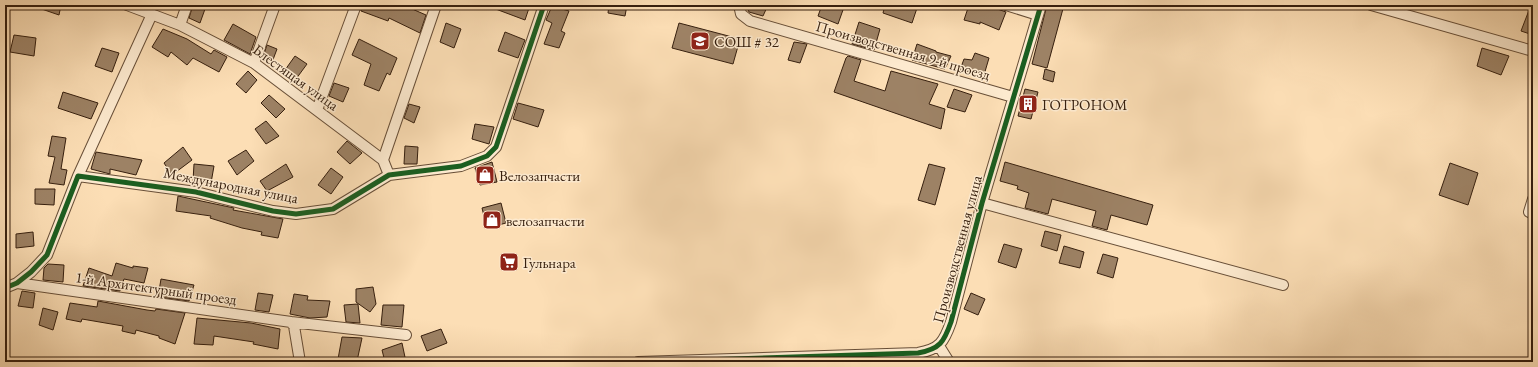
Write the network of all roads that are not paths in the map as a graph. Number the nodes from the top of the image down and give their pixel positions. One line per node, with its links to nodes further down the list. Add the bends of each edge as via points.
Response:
1 (127, 5): 11 (street, Блестящая улица)
2 (187, 5): 12 (street)
3 (275, 5): 14 (street)
4 (356, 5): 16 (street)
5 (436, 5): 17 (street)
6 (544, 5): 18 (street, Международная улица, via 496,147 487,156 461,166)
7 (1006, 5): 10 (street)
8 (1371, 5): 13 (street)
9 (740, 10): 15 (street, Производственная 9-й проезд, via 757,23)
10 (1039, 10): 15 (street, Производственная улица)
11 (152, 14): 12 (street, Блестящая улица); 19 (street)
12 (180, 25): 14 (street, Блестящая улица)
13 (1533, 51)
14 (254, 62): 16 (street, Блестящая улица)
15 (1013, 98): 21 (street, Производственная улица)
16 (317, 110): 17 (street, Блестящая улица)
17 (384, 160): 18 (street)
18 (389, 175): 19 (street, Международная улица, via 333,209 296,214 273,211 196,192)
19 (78, 176): 23 (street, via 46,255)
20 (1533, 199): 22 (street)
21 (982, 202): 24 (street); 28 (street, Производственная улица, via 951,322)
22 (1529, 212)
23 (17, 283): 25 (street); 26 (street, 1-й Архитектурный проезд)
24 (1283, 285)
25 (5, 288)
26 (291, 322): 27 (street, 1-й Архитектурный проезд); 31 (street, via 294,326)
27 (406, 335)
28 (939, 346): 29 (street, Производственная улица, via 918,353); 34 (street)
29 (874, 358): 30 (street, Производственная улица)
30 (759, 360): 33 (street, Производственная улица)
31 (300, 362)
32 (638, 362): 33 (street, Производственная улица)
33 (653, 362)
34 (949, 362)

